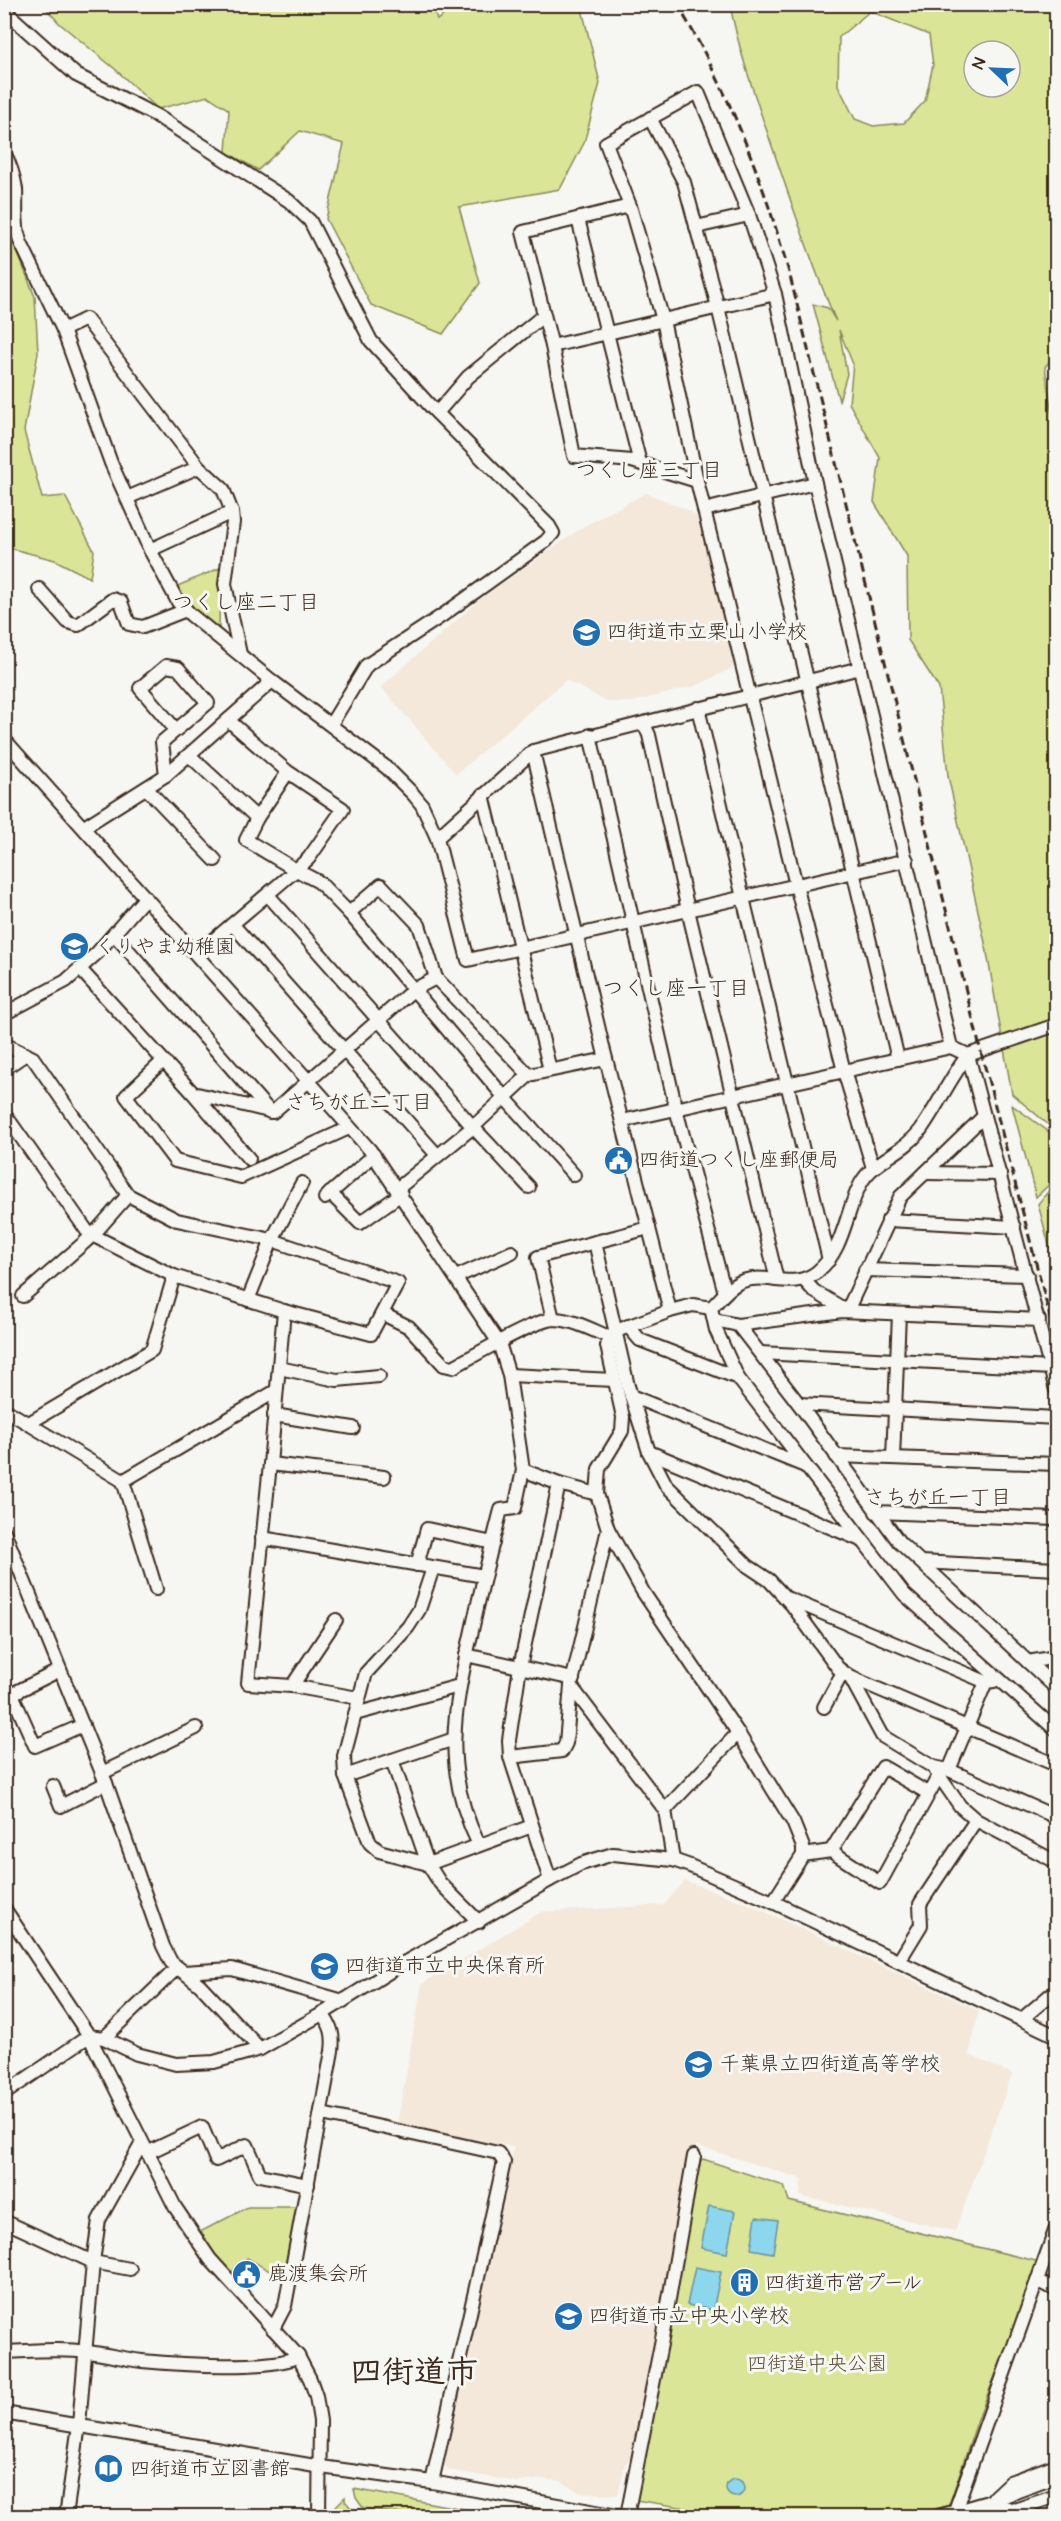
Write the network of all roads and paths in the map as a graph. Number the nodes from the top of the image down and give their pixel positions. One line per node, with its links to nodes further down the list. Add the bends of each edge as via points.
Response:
1 (4, 10): 15 (street, via 76,75 158,116 289,201 310,221 371,341)
2 (651, 118): 4 (street, via 606,143); 5 (street, via 698,92); 7 (street, via 684,182)
3 (4, 152): 12 (street, via 16,189 20,241)
4 (630, 206): 6 (street); 11 (street)
5 (749, 215): 7 (street); 8 (street)
6 (578, 219): 10 (street, via 523,232); 13 (street)
7 (696, 227): 9 (street)
8 (775, 294): 9 (street); 19 (street)
9 (718, 307): 11 (street); 20 (street)
10 (544, 315): 14 (street); 15 (street, via 468,377)
11 (663, 320): 13 (street); 18 (street)
12 (63, 330): 17 (street, via 86,319); 21 (street)
13 (607, 333): 14 (street); 16 (street)
14 (552, 346): 16 (street, via 574,456)
15 (436, 413): 34 (street, via 512,487 552,533 506,571 367,665)
16 (640, 463): 18 (street)
17 (199, 467): 21 (street); 23 (street, via 223,489)
18 (697, 481): 22 (street)
19 (815, 483): 20 (street); 28 (street)
20 (764, 494): 22 (street); 30 (street)
21 (127, 498): 24 (street)
22 (704, 510): 31 (street)
23 (232, 512): 24 (street); 27 (street, via 225,584)
24 (150, 550): 26 (street)
25 (39, 589): 26 (street, via 68,622 78,625 113,599 121,602 129,624 143,627)
26 (186, 610): 27 (street)
27 (240, 654): 29 (street)
28 (860, 668): 30 (street); 49 (street)
29 (272, 681): 33 (street); 34 (street)
30 (807, 681): 31 (street); 51 (street)
31 (750, 694): 32 (street); 52 (street)
32 (698, 708): 35 (street); 55 (street)
33 (228, 720): 40 (street); 41 (street)
34 (332, 724): 47 (street, via 406,786 422,805)
35 (644, 724): 37 (street); 56 (street)
36 (176, 730): 36 (street, via 208,703 178,668 166,666 140,688); 42 (street, via 162,742)
37 (590, 735): 39 (street); 58 (street)
38 (4, 739): 46 (street)
39 (533, 751): 44 (street); 61 (street)
40 (189, 755): 42 (street); 45 (street)
41 (288, 772): 45 (street); 50 (street, via 343,808 309,858)
42 (166, 775): 43 (street)
43 (146, 788): 46 (street); 48 (street)
44 (483, 795): 47 (street); 62 (street)
45 (256, 818): 50 (street, via 246,840)
46 (84, 827): 54 (street)
47 (437, 838): 62 (street, via 468,960)
48 (215, 860)
49 (907, 860): 51 (street); 71 (street)
50 (296, 870): 53 (street); 57 (street, via 319,882)
51 (852, 873): 52 (street); 76 (street)
52 (796, 885): 55 (street); 80 (street)
53 (268, 895): 59 (street); 68 (street)
54 (146, 898): 60 (street); 63 (street)
55 (742, 898): 56 (street); 83 (street)
56 (688, 910): 58 (street); 85 (street)
57 (349, 913): 65 (street, via 381,885 419,926); 66 (street)
58 (633, 923): 61 (street); 87 (street)
59 (233, 925): 63 (street); 72 (street)
60 (114, 934): 64 (street); 88 (street)
61 (578, 935): 62 (street); 75 (street)
62 (521, 948): 79 (street)
63 (197, 954): 82 (street)
64 (80, 969): 67 (street, via 66,981); 77 (street)
65 (436, 978): 66 (street); 81 (street)
66 (413, 990): 68 (street); 86 (street)
67 (4, 1014)
68 (379, 1020): 72 (street); 92 (street)
69 (1056, 1024): 74 (street)
70 (4, 1044): 73 (street)
71 (951, 1047): 74 (street); 76 (street)
72 (344, 1051): 82 (street); 95 (street)
73 (26, 1054): 78 (street); 104 (street, via 33,1058)
74 (968, 1055): 90 (street); 97 (street, via 919,1133)
75 (606, 1059): 79 (street); 91 (street)
76 (898, 1059): 80 (street)
77 (163, 1061): 84 (street); 93 (street, via 126,1096 175,1161 185,1165 242,1177)
78 (4, 1069)
79 (550, 1070): 81 (street)
80 (844, 1071): 83 (street); 97 (street)
81 (530, 1075): 86 (street)
82 (308, 1081): 88 (street); 93 (street)
83 (789, 1083): 85 (street); 112 (street)
84 (193, 1093): 88 (street); 96 (street)
85 (734, 1096): 87 (street); 117 (street)
86 (505, 1098): 92 (street); 100 (street)
87 (676, 1109): 91 (street); 119 (street)
88 (270, 1112)
89 (4, 1113): 108 (street)
90 (984, 1116): 98 (street); 99 (street)
91 (622, 1121): 107 (street)
92 (473, 1127): 95 (street); 102 (street)
93 (349, 1128): 94 (street)
94 (374, 1155): 103 (street); 103 (street, via 327,1195 360,1222)
95 (437, 1155): 103 (street)
96 (249, 1159)
97 (873, 1168): 112 (street, via 861,1184)
98 (925, 1173): 99 (street); 105 (street, via 900,1197)
99 (1000, 1174): 106 (street)
100 (574, 1175)
101 (303, 1183): 109 (street)
102 (529, 1187)
103 (399, 1191): 116 (street)
104 (128, 1195): 108 (street); 109 (street, via 177,1220)
105 (888, 1220): 106 (street); 113 (street)
106 (1014, 1227): 114 (street)
107 (649, 1228): 110 (street); 123 (street)
108 (93, 1235): 115 (street); 120 (street)
109 (272, 1240): 121 (street); 125 (street, via 398,1283)
110 (595, 1242): 128 (street, via 538,1257); 131 (street)
111 (512, 1252): 116 (street)
112 (829, 1260): 118 (street)
113 (865, 1270): 114 (street); 124 (street)
114 (1027, 1275): 129 (street)
115 (174, 1276): 121 (street); 149 (street, via 152,1350)
116 (456, 1277): 132 (street)
117 (777, 1280): 118 (street); 119 (street, via 750,1279 736,1283)
118 (804, 1280): 124 (street, via 814,1291)
119 (725, 1293): 126 (street)
120 (23, 1296)
121 (248, 1300): 122 (street)
122 (285, 1311): 125 (street, via 371,1334); 135 (street)
123 (670, 1311): 126 (street, via 693,1305); 131 (street)
124 (847, 1311): 127 (street); 130 (street)
125 (383, 1314): 132 (street, via 409,1327 444,1365 453,1367)
126 (713, 1314): 130 (street); 139 (street, via 716,1330)
127 (899, 1314): 129 (street); 134 (street)
128 (553, 1319): 131 (street); 132 (street, via 507,1336)
129 (1039, 1320): 136 (street)
130 (738, 1325): 133 (street)
131 (618, 1331): 139 (street); 140 (street, via 606,1346); 143 (street)
132 (499, 1343): 137 (street)
133 (760, 1353): 134 (street); 144 (street)
134 (897, 1360): 136 (street); 146 (street)
135 (279, 1368): 138 (street, via 337,1380); 142 (street)
136 (1052, 1368): 141 (street)
137 (509, 1375): 140 (street); 157 (street)
138 (379, 1376)
139 (738, 1378): 156 (street)
140 (614, 1380): 161 (street, via 623,1417 622,1431 599,1469)
141 (1056, 1390)
142 (276, 1391): 147 (street); 159 (street)
143 (631, 1396): 151 (street); 156 (street)
144 (799, 1404): 146 (street); 152 (street)
145 (4, 1409): 149 (street)
146 (895, 1409): 148 (street); 153 (street)
147 (274, 1415): 150 (street); 154 (street)
148 (1056, 1418)
149 (29, 1423): 159 (street)
150 (354, 1428)
151 (649, 1452): 167 (street); 175 (street, via 666,1485)
152 (836, 1456): 153 (street); 162 (street)
153 (893, 1458): 155 (street)
154 (270, 1464): 158 (street); 166 (street)
155 (1056, 1464)
156 (805, 1466): 167 (street)
157 (523, 1470): 160 (street); 168 (street, via 515,1508 501,1510)
158 (384, 1477)
159 (123, 1481): 174 (street)
160 (559, 1484): 161 (street); 180 (street)
161 (597, 1494): 164 (street)
162 (876, 1512): 163 (street); 169 (street, via 898,1542)
163 (1056, 1519)
164 (608, 1529): 184 (street); 196 (street, via 643,1592)
165 (4, 1531): 181 (street)
166 (262, 1538): 170 (street); 186 (street, via 248,1683)
167 (862, 1540): 183 (street, via 904,1594)
168 (493, 1543): 170 (street, via 427,1529); 173 (street)
169 (921, 1562): 172 (street); 179 (street)
170 (417, 1565): 171 (street)
171 (433, 1568): 173 (street); 189 (street, via 419,1610 366,1673)
172 (1056, 1569)
173 (484, 1576): 177 (street)
174 (156, 1589)
175 (785, 1598): 182 (street); 185 (street)
176 (336, 1620): 186 (street)
177 (466, 1656): 180 (street); 187 (street)
178 (1056, 1658): 179 (street)
179 (1028, 1662): 188 (street)
180 (519, 1667): 184 (street); 198 (street)
181 (60, 1670): 192 (street); 192 (street, via 12,1694 36,1746)
182 (847, 1674): 190 (street); 193 (street); 201 (street, via 882,1736)
183 (1001, 1680): 185 (street); 195 (street)
184 (572, 1682): 198 (street, via 562,1751); 206 (street)
185 (986, 1682): 193 (street)
186 (292, 1686): 189 (street)
187 (459, 1686): 191 (street); 197 (street)
188 (1056, 1688)
189 (358, 1698): 191 (street)
190 (824, 1707)
191 (355, 1714): 202 (street, via 344,1756)
192 (83, 1725): 203 (street)
193 (968, 1725): 200 (street); 201 (street)
194 (196, 1728): 203 (street)
195 (1056, 1730)
196 (738, 1733): 206 (street); 212 (street, via 794,1822 803,1846)
197 (454, 1739): 199 (street); 210 (street, via 462,1804)
198 (510, 1757): 209 (street)
199 (392, 1760): 202 (street); 215 (street)
200 (1056, 1765)
201 (940, 1771): 205 (street); 207 (street); 208 (street, via 960,1806)
202 (345, 1776): 215 (street, via 370,1843 379,1851)
203 (104, 1778): 204 (street, via 61,1806); 221 (street, via 163,1946)
204 (53, 1786)
205 (928, 1793): 211 (street, via 883,1767); 211 (street, via 880,1883)
206 (665, 1810): 213 (street)
207 (1056, 1817)
208 (976, 1820): 214 (street); 220 (street, via 921,1904 921,1926)
209 (532, 1826): 210 (street); 216 (street)
210 (479, 1845): 215 (street)
211 (831, 1851): 212 (street)
212 (802, 1855): 217 (street)
213 (673, 1860): 216 (street, via 602,1856); 217 (street)
214 (1056, 1862)
215 (428, 1864): 219 (street, via 440,1883)
216 (550, 1880): 219 (street)
217 (773, 1902): 220 (street)
218 (4, 1908): 227 (street)
219 (479, 1922): 223 (street)
220 (899, 1961): 225 (street)
221 (180, 1970): 223 (street, via 232,1969); 228 (street); 229 (street, via 200,1985)
222 (1056, 1990): 225 (street)
223 (344, 2001): 224 (street)
224 (322, 2014): 229 (street); 231 (street, via 330,2023 334,2038)
225 (1022, 2019): 226 (street)
226 (1053, 2030)
227 (89, 2036): 228 (street); 230 (street); 232 (street)
228 (104, 2038): 229 (street, via 137,2054 176,2064 214,2062)
229 (260, 2049)
230 (4, 2094)
231 (322, 2114): 234 (street); 250 (street, via 498,2152 504,2162)
232 (145, 2148): 234 (street, via 202,2127 216,2160 247,2145 260,2175); 237 (street, via 99,2220); 241 (street, via 175,2206 210,2259)
233 (694, 2156): 259 (street)
234 (308, 2185): 241 (street, via 285,2306)
235 (4, 2221): 237 (street)
236 (1056, 2228): 239 (street)
237 (93, 2262): 238 (street); 242 (street)
238 (130, 2269)
239 (1037, 2280): 240 (street); 255 (street)
240 (1056, 2290)
241 (273, 2329): 244 (street)
242 (86, 2351): 243 (street); 244 (street, via 141,2361 185,2363 258,2364 289,2361); 246 (street)
243 (4, 2352)
244 (298, 2356): 248 (street, via 316,2396)
245 (4, 2414): 246 (street)
246 (79, 2425): 248 (street); 256 (street)
247 (1056, 2465): 252 (street, via 1010,2482)
248 (321, 2467): 250 (street); 257 (street)
249 (1056, 2477): 252 (street)
250 (432, 2482): 254 (street)
251 (1056, 2496): 253 (street)
252 (988, 2502): 253 (street); 255 (street)
253 (1014, 2510): 261 (street)
254 (581, 2513): 258 (street)
255 (954, 2514): 260 (street)
256 (66, 2517)
257 (319, 2517)
258 (618, 2517)
259 (627, 2517)
260 (939, 2517)
261 (1034, 2517)

